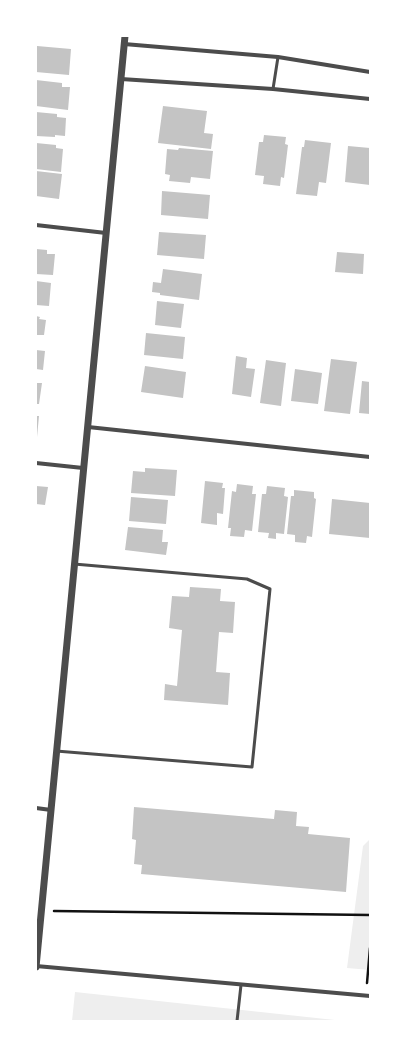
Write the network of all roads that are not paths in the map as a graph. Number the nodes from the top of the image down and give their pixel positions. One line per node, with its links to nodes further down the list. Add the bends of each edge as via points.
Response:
1 (124, 36): 2 (street)
2 (124, 44): 3 (street); 5 (street)
3 (278, 57): 4 (street); 6 (lane)
4 (370, 72)
5 (120, 79): 6 (street); 9 (street)
6 (273, 89): 7 (street)
7 (370, 99)
8 (36, 225): 9 (street)
9 (106, 233): 10 (street)
10 (88, 428): 11 (street); 13 (street)
11 (370, 457)
12 (36, 463): 13 (street)
13 (83, 468): 14 (street)
14 (73, 564): 15 (street); 15 (lane, via 247,579 270,589 252,767)
15 (56, 750): 17 (street)
16 (36, 808): 17 (street)
17 (51, 810): 18 (street)
18 (36, 966): 19 (street)
19 (241, 985): 20 (street); 21 (lane)
20 (368, 996)
21 (237, 1021)

